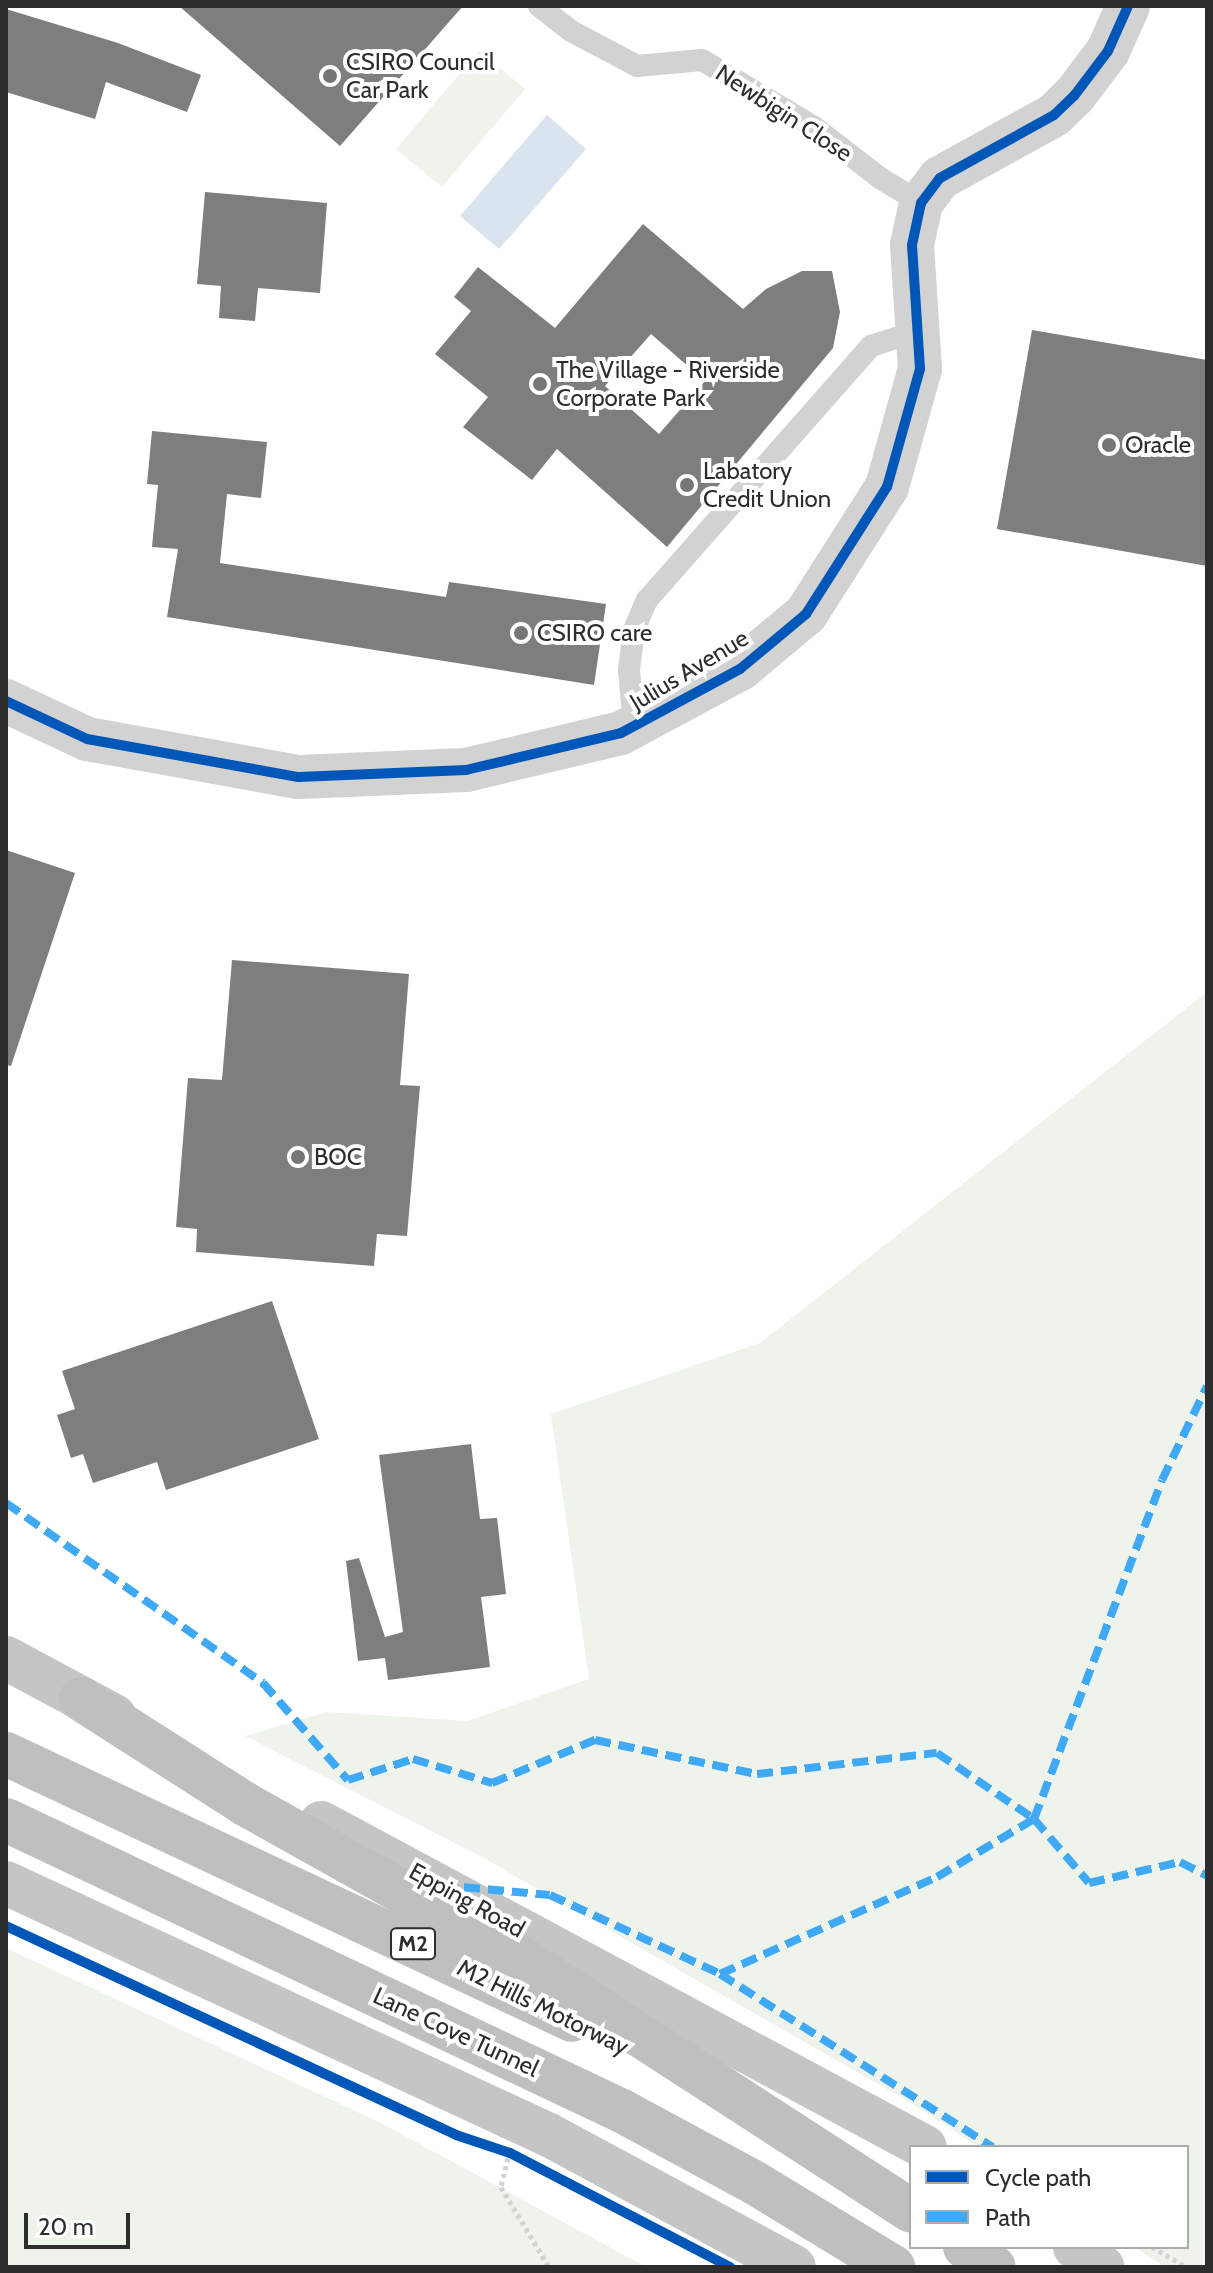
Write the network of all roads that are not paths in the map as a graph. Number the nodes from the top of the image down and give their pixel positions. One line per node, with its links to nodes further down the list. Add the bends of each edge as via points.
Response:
1 (539, 6): 3 (lane, Newbigin Close, via 571,31 637,66 702,60 814,127)
2 (1128, 6): 3 (street, via 1108,51 1074,96 1054,115 940,178)
3 (921, 203): 4 (street, Julius Avenue, via 912,245)
4 (917, 331): 6 (lane, via 871,346 647,600 634,630 629,670); 6 (street, Julius Avenue, via 920,369 887,487 806,614 740,669)
5 (6, 701): 6 (street, Julius Avenue, via 87,739 299,777 466,770)
6 (634, 726)
7 (6, 1658): 8 (main road, Epping Road)
8 (81, 1699): 12 (main road, Epping Road, via 440,1885); 13 (highway, M2, via 245,1804 519,1957)
9 (6, 1754): 13 (highway, M2 Hills Motorway / M2, via 507,1988)
10 (6, 1820): 18 (highway, Lane Cove Tunnel / M2, via 622,2111)
11 (6, 1883): 17 (main road, via 549,2135)
12 (921, 2145)
13 (814, 2148): 14 (highway, M2)
14 (909, 2210)
15 (968, 2249): 19 (highway)
16 (1078, 2249): 20 (main road)
17 (794, 2267)
18 (893, 2267)
19 (994, 2267)
20 (1103, 2267)

